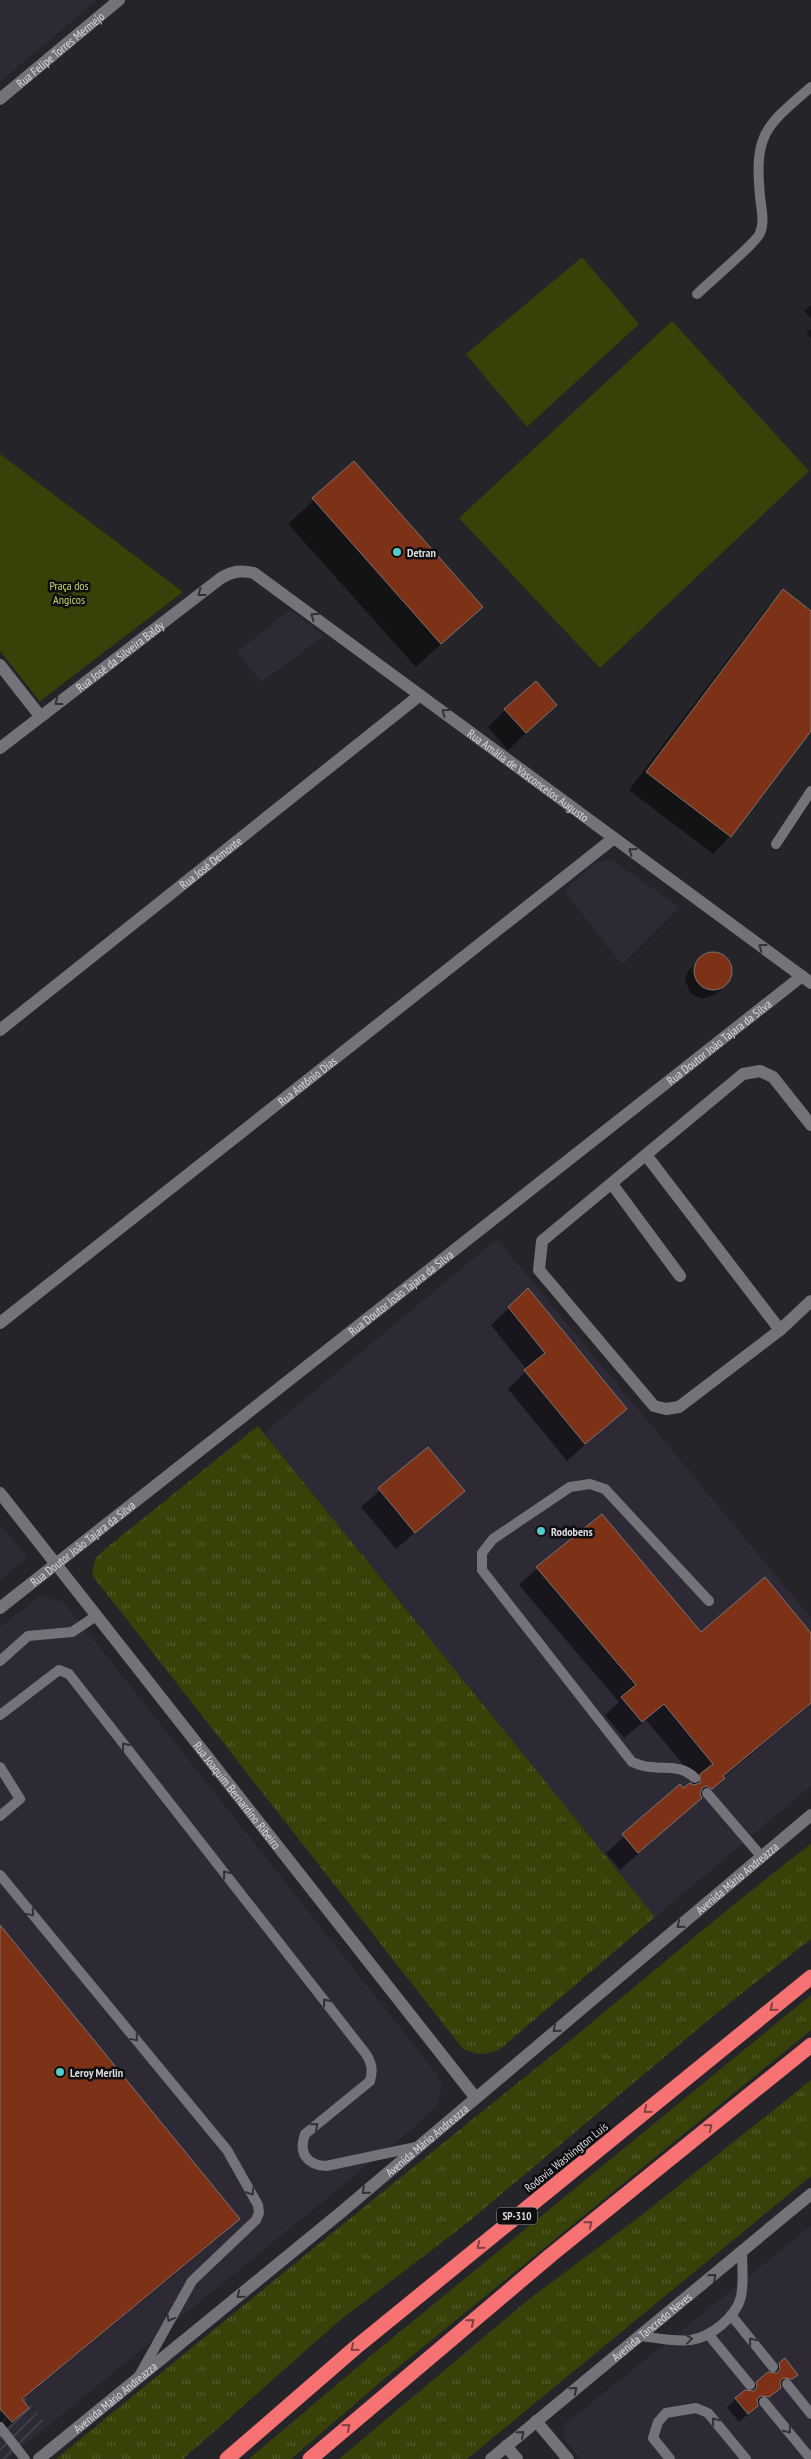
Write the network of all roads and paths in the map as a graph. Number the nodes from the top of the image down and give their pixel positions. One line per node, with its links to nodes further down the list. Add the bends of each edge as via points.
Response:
1 (119, 0): 3 (street, Rua Felipe Torres Mermejo)
2 (811, 87): 4 (lane, via 779,115 762,138 757,171 763,216 760,235)
3 (0, 99)
4 (697, 294)
5 (243, 571): 7 (street, Rua Amália de Vasconcelos Augusto, one-way to 5, via 263,579); 8 (street, Rua José da Silveira Baldy, one-way to 8, via 231,572 221,578)
6 (0, 665): 8 (street)
7 (420, 694): 11 (street, Rua Amália de Vasconcelos Augusto, one-way to 7); 14 (street, Rua José Demonte)
8 (40, 716): 9 (street, Rua José da Silveira Baldy)
9 (0, 748)
10 (811, 791): 12 (lane)
11 (614, 838): 13 (street, Rua Amália de Vasconcelos Augusto, one-way to 11); 20 (street, Rua Antônio Dias)
12 (776, 844)
13 (806, 979): 23 (street, Rua Doutor João Tajara da Silva)
14 (0, 1030)
15 (811, 1125): 16 (street, via 773,1077 760,1070 743,1074)
16 (646, 1155): 17 (street); 21 (street)
17 (612, 1184): 18 (street); 21 (street, via 542,1242 539,1270 654,1406 679,1407)
18 (680, 1276)
19 (811, 1301): 21 (street)
20 (0, 1323)
21 (780, 1330)
22 (0, 1493): 23 (street, Rua Joaquim Bernardino Ribeiro)
23 (56, 1564): 25 (street, Rua Doutor João Tajara da Silva); 26 (street, Rua Joaquim Bernardino Ribeiro)
24 (709, 1601): 30 (lane, via 605,1490 590,1484 570,1487 493,1539 482,1553 482,1570 632,1762 649,1768 675,1768 689,1772)
25 (0, 1608)
26 (96, 1616): 27 (lane, via 72,1632 28,1636); 38 (street, Rua Joaquim Bernardino Ribeiro)
27 (0, 1661)
28 (0, 1716): 39 (lane, one-way to 28, via 326,2166 315,2166 307,2161 302,2152 305,2134 370,2080 372,2072 366,2054 69,1674 59,1670)
29 (0, 1767): 33 (lane, via 20,1799)
30 (695, 1778)
31 (707, 1793): 34 (lane)
32 (811, 1815): 34 (street, Avenida Mário Andreazza)
33 (0, 1816)
34 (761, 1856): 38 (street, Avenida Mário Andreazza, one-way to 38)
35 (0, 1875): 46 (lane, one-way to 46, via 227,2150 258,2205 256,2220 183,2293)
36 (811, 1977): 56 (highway, Rodovia Washington Luís / SP-310, one-way to 56, via 355,2348)
37 (811, 2045): 57 (highway, one-way to 37, via 552,2255)
38 (474, 2098): 39 (street, Avenida Mário Andreazza)
39 (416, 2147): 46 (street, Avenida Mário Andreazza, one-way to 46)
40 (811, 2194): 41 (street, Avenida Tancredo Neves)
41 (742, 2250): 42 (lane, via 741,2298); 44 (street, Avenida Tancredo Neves, one-way to 41)
42 (731, 2315): 43 (lane); 45 (lane, one-way to 42)
43 (708, 2334): 44 (lane, one-way to 43, via 691,2340); 48 (lane)
44 (641, 2336): 51 (street, Avenida Tancredo Neves, one-way to 44)
45 (773, 2367)
46 (137, 2379): 55 (street, Avenida Mário Andreazza)
47 (787, 2384): 50 (lane)
48 (750, 2385)
49 (764, 2402): 63 (lane, one-way to 63)
50 (811, 2414)
51 (536, 2421): 53 (street, Avenida Tancredo Neves, one-way to 51); 60 (street)
52 (0, 2427): 54 (lane)
53 (506, 2446): 58 (street, Avenida Tancredo Neves); 59 (street)
54 (25, 2459)
55 (39, 2459)
56 (227, 2459)
57 (310, 2459)
58 (491, 2459)
59 (516, 2459)
60 (568, 2459)
61 (670, 2459): 62 (lane, one-way to 61, via 708,2413 696,2408 666,2413 658,2422 653,2438)
62 (746, 2459)
63 (811, 2459)

